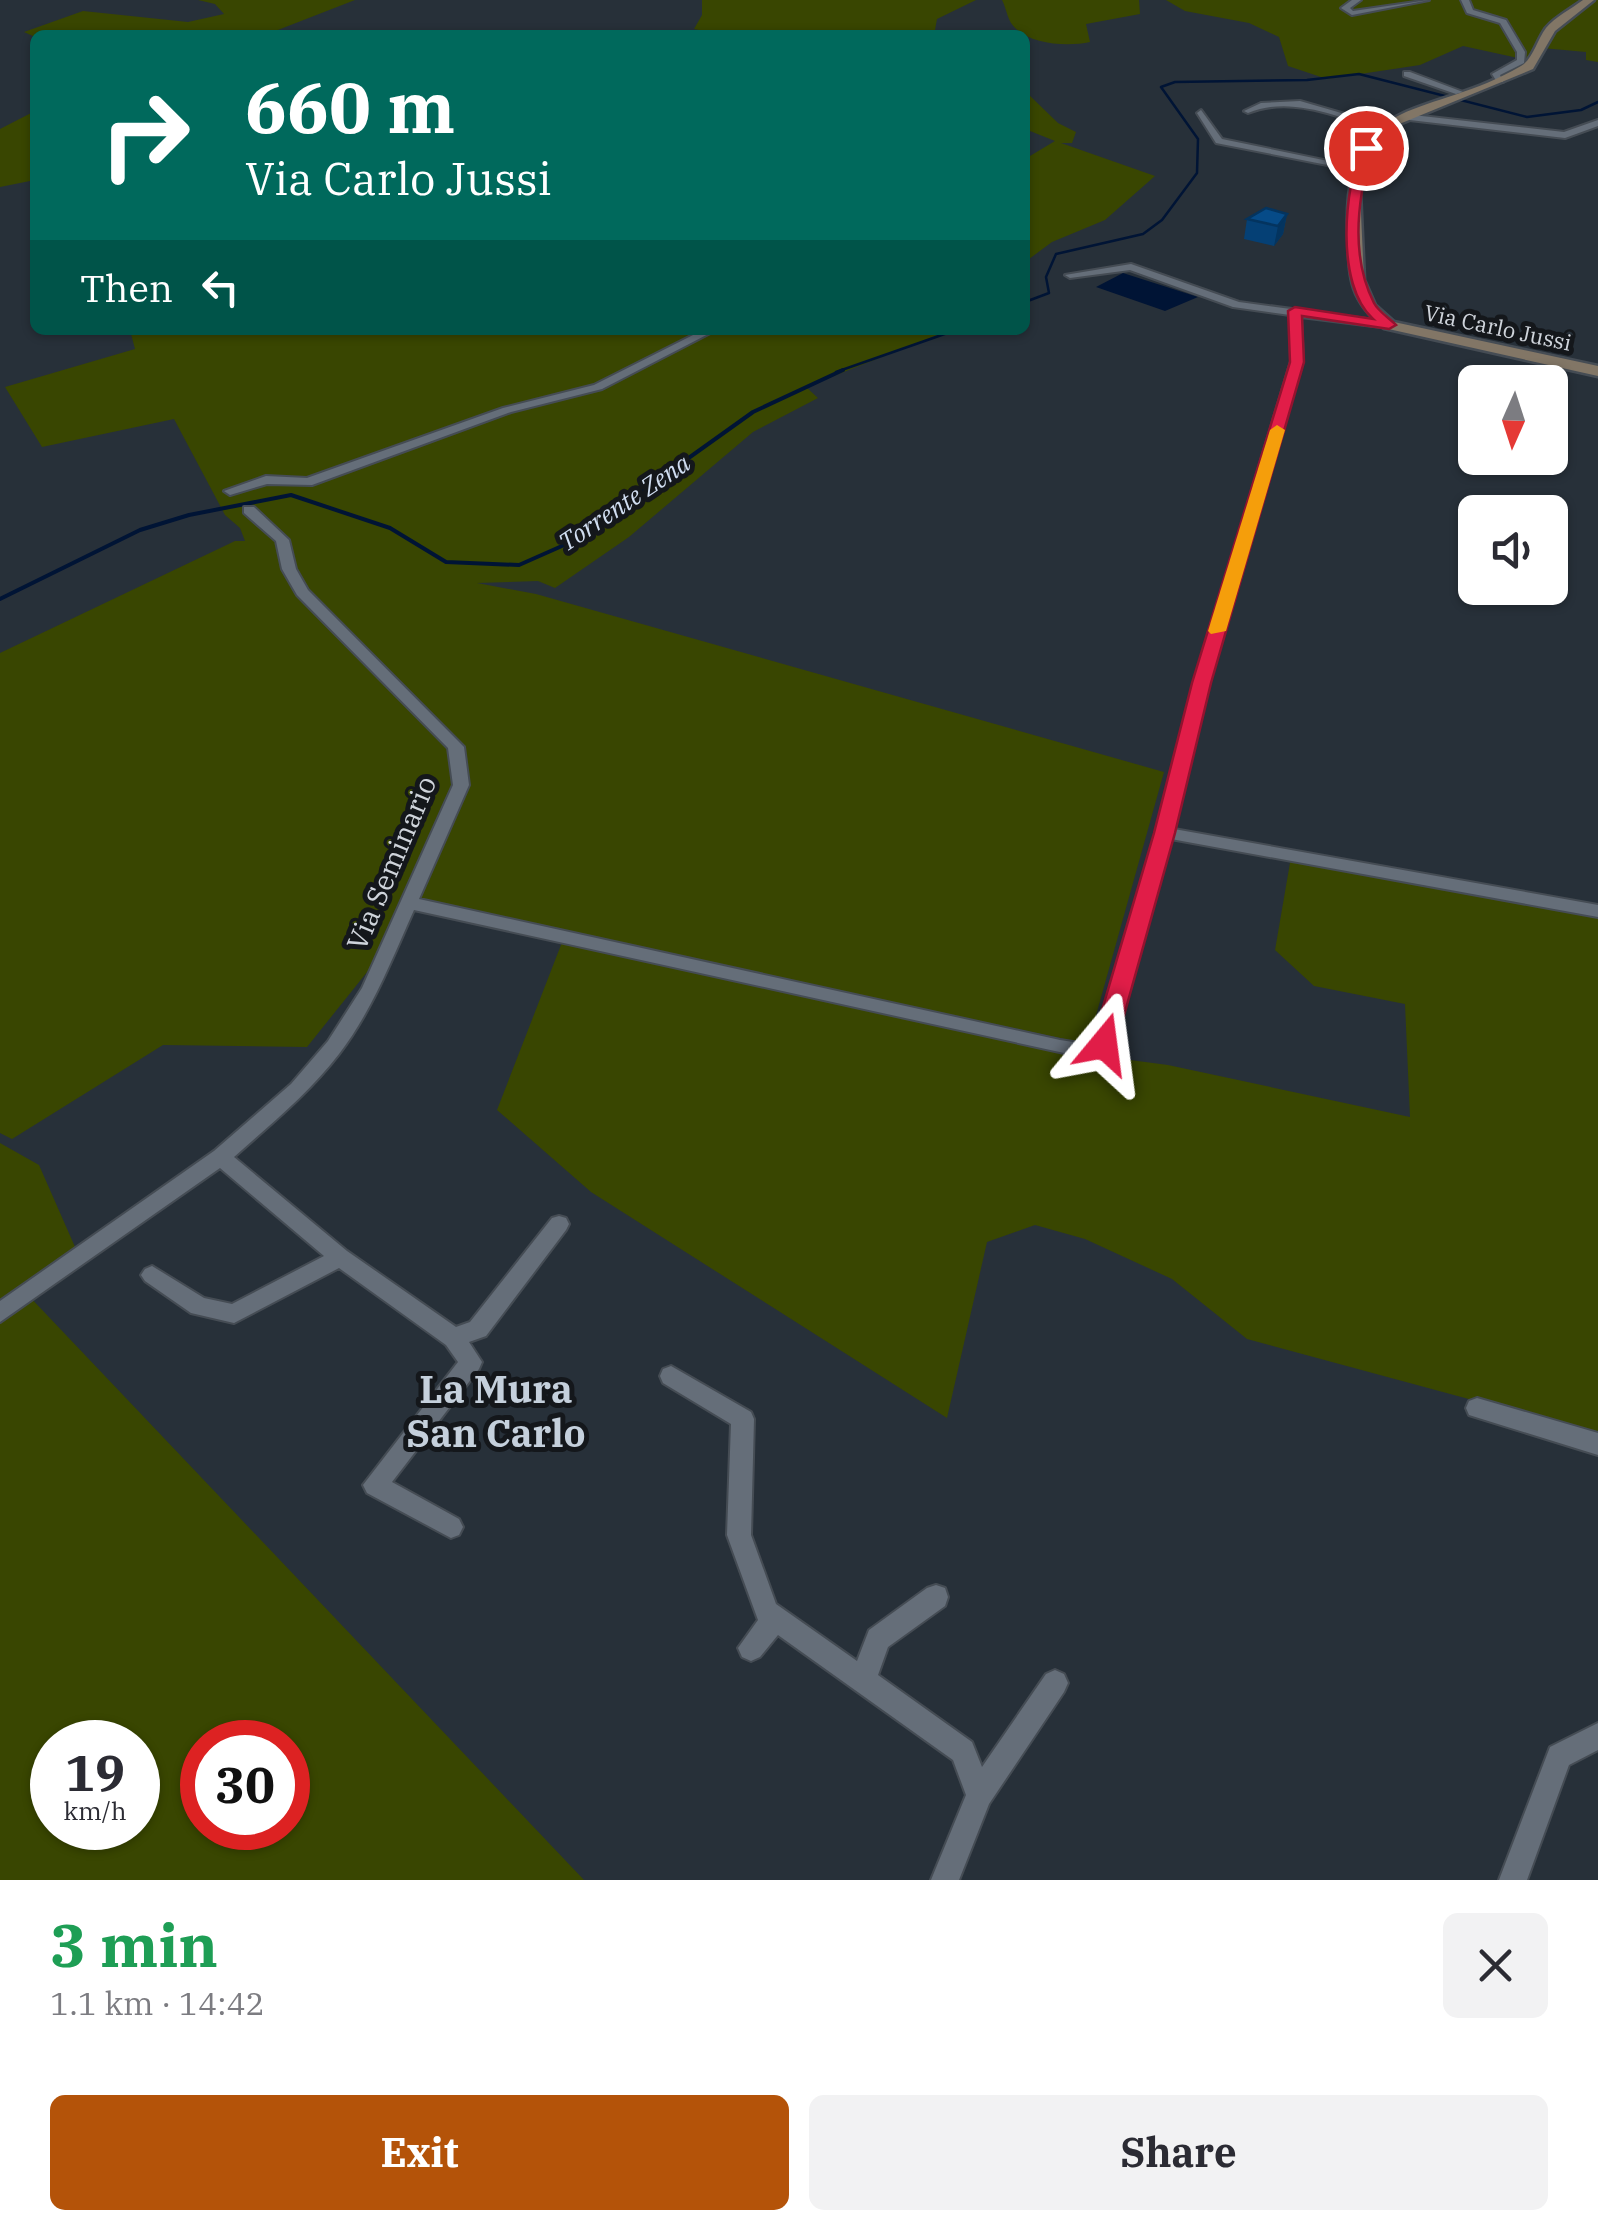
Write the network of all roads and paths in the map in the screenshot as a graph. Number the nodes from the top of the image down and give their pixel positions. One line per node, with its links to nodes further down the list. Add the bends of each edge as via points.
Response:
1 (1357, 0): 2 (street, via 1345,8 1352,13)
2 (1426, 0)
3 (1464, 0): 6 (street, via 1470,11 1503,22 1521,52 1521,61 1496,74)
4 (1589, 0): 6 (street, Via Carlo Jussi, via 1551,29 1529,67)
5 (1407, 74): 7 (street)
6 (1500, 80): 7 (street, Via Carlo Jussi)
7 (1458, 94): 11 (street, Via Carlo Jussi)
8 (1248, 111): 10 (street, via 1263,102)
9 (1201, 112): 17 (street, via 1218,142)
10 (1332, 112): 13 (street); 14 (street)
11 (1404, 116): 14 (street, Via Carlo Jussi); 15 (street)
12 (1598, 122): 15 (street)
13 (1314, 123)
14 (1384, 128): 17 (street, Via Carlo Jussi)
15 (1565, 136): 16 (street)
16 (1598, 140)
17 (1358, 168): 20 (street, Via Carlo Jussi, via 1358,280 1368,307)
18 (1070, 275): 19 (street, Via Carlo Jussi, via 1130,267 1238,304)
19 (1295, 311): 20 (street, Via Carlo Jussi); 25 (street, via 1297,362 1201,683)
20 (1389, 325): 22 (street, Via Carlo Jussi)
21 (701, 335): 23 (street, via 598,388 507,410 308,482 266,480)
22 (1598, 370)
23 (230, 491)
24 (250, 510): 26 (street, Via Seminario, via 282,540 302,592 456,747 461,785)
25 (1164, 833): 26 (street, via 1104,1044 1087,1051); 27 (street)
26 (409, 903): 28 (street, Via Seminario, via 335,1046)
27 (1598, 911)
28 (221, 1157): 30 (street); 32 (street, Via Seminario)
29 (559, 1224): 33 (street, via 478,1329)
30 (340, 1257): 31 (street, via 234,1314 200,1306); 33 (street)
31 (152, 1275)
32 (0, 1314)
33 (454, 1338): 37 (street, via 471,1362 375,1485)
34 (671, 1376): 39 (street, via 743,1419 740,1536 767,1612)
35 (1477, 1408): 36 (street)
36 (1598, 1444)
37 (451, 1527)
38 (936, 1597): 41 (street, via 878,1638)
39 (776, 1618): 40 (street); 41 (street)
40 (751, 1648)
41 (862, 1680): 44 (street, via 963,1752)
42 (1055, 1683): 44 (street)
43 (1598, 1736): 46 (street, via 1559,1756)
44 (979, 1795): 45 (street)
45 (945, 1880)
46 (1513, 1880)

